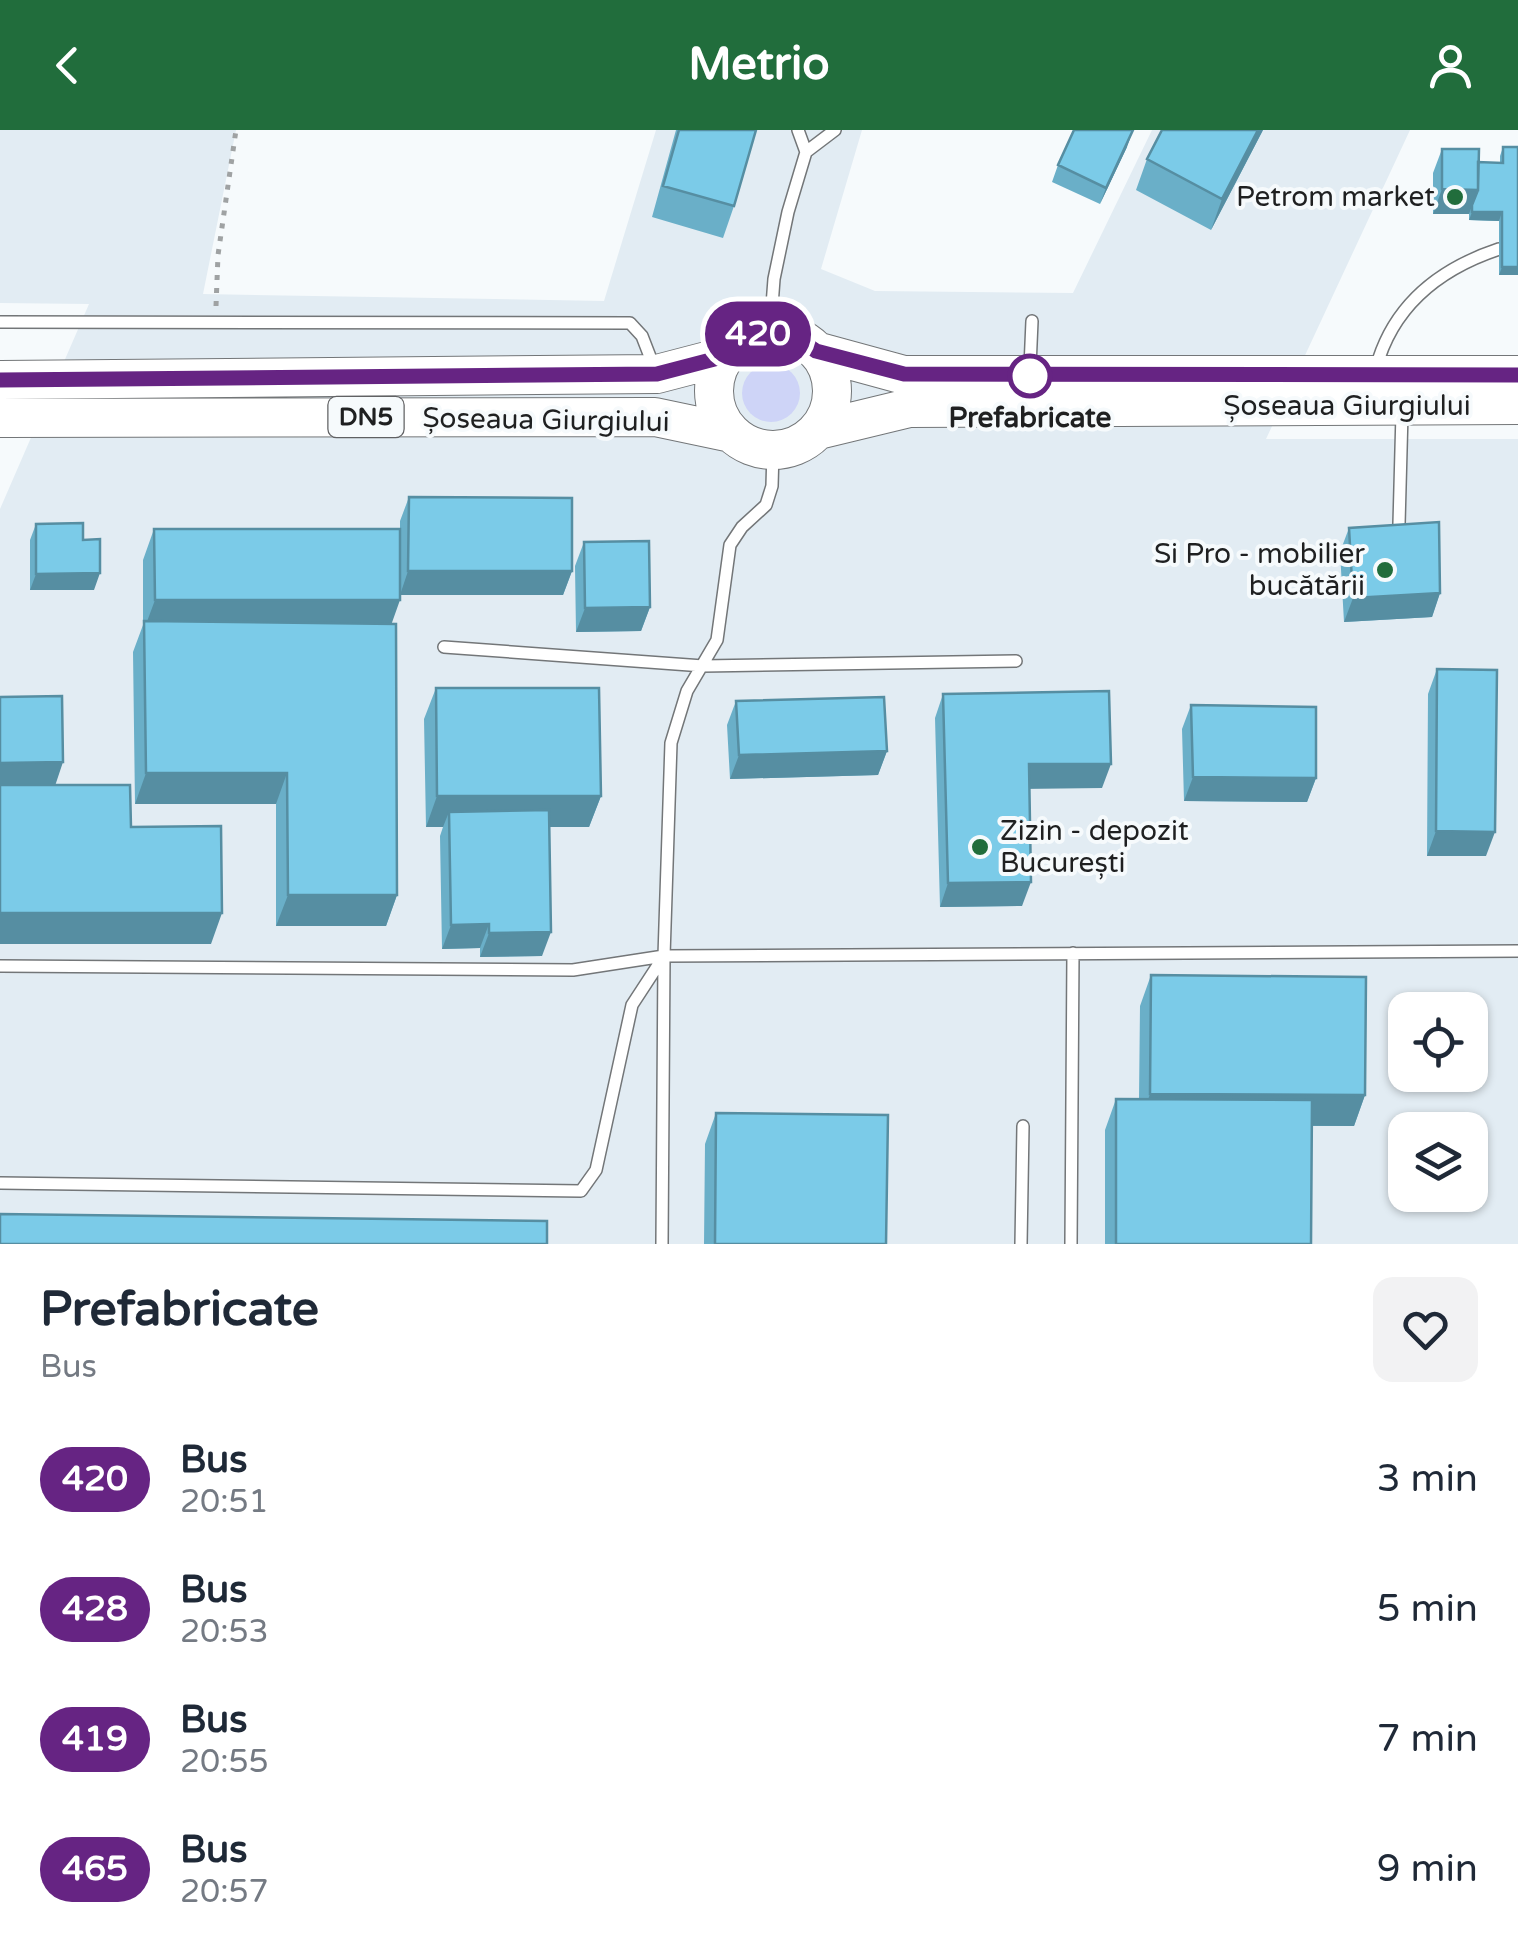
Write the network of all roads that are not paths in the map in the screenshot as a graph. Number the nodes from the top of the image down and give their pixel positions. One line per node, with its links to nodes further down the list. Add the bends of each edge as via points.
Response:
1 (798, 130): 3 (lane)
2 (835, 130): 3 (lane)
3 (806, 152): 7 (lane, via 774,279)
4 (1499, 249): 11 (lane, via 1448,269 1395,321)
5 (0, 322): 10 (lane, via 630,323)
6 (1032, 322): 13 (lane)
7 (770, 332): 8 (highway, Șoseaua Giurgiului); 9 (highway, Șoseaua Giurgiului / DN5, via 743,340)
8 (816, 351): 13 (highway, Șoseaua Giurgiului, via 904,374); 18 (highway, via 831,382 827,416)
9 (726, 356): 10 (highway, Șoseaua Giurgiului / DN5); 19 (highway, via 714,387)
10 (657, 374): 14 (highway, Șoseaua Giurgiului / DN5)
11 (1374, 375): 12 (highway, Șoseaua Giurgiului); 13 (highway, Șoseaua Giurgiului)
12 (1518, 375)
13 (1030, 376)
14 (0, 380)
15 (1402, 405): 16 (highway, Șoseaua Giurgiului); 18 (highway, Șoseaua Giurgiului, via 910,408); 21 (lane)
16 (1518, 405)
17 (0, 418): 19 (highway, Șoseaua Giurgiului / DN5, via 656,417)
18 (818, 430): 20 (highway, Șoseaua Giurgiului, via 797,446)
19 (731, 433): 20 (highway, Șoseaua Giurgiului / DN5)
20 (773, 451): 24 (lane, via 766,505 730,546 718,640)
21 (1399, 524)
22 (444, 647): 24 (lane)
23 (1016, 661): 24 (lane)
24 (703, 666): 27 (lane, via 687,691 671,742)
25 (1518, 951): 26 (lane)
26 (1073, 953): 27 (lane); 33 (lane)
27 (664, 956): 28 (lane, via 573,970); 30 (lane, via 632,1006 596,1170 580,1191); 31 (lane)
28 (0, 966)
29 (1023, 1126): 32 (lane)
30 (0, 1183)
31 (662, 1244)
32 (1021, 1244)
33 (1071, 1244)

